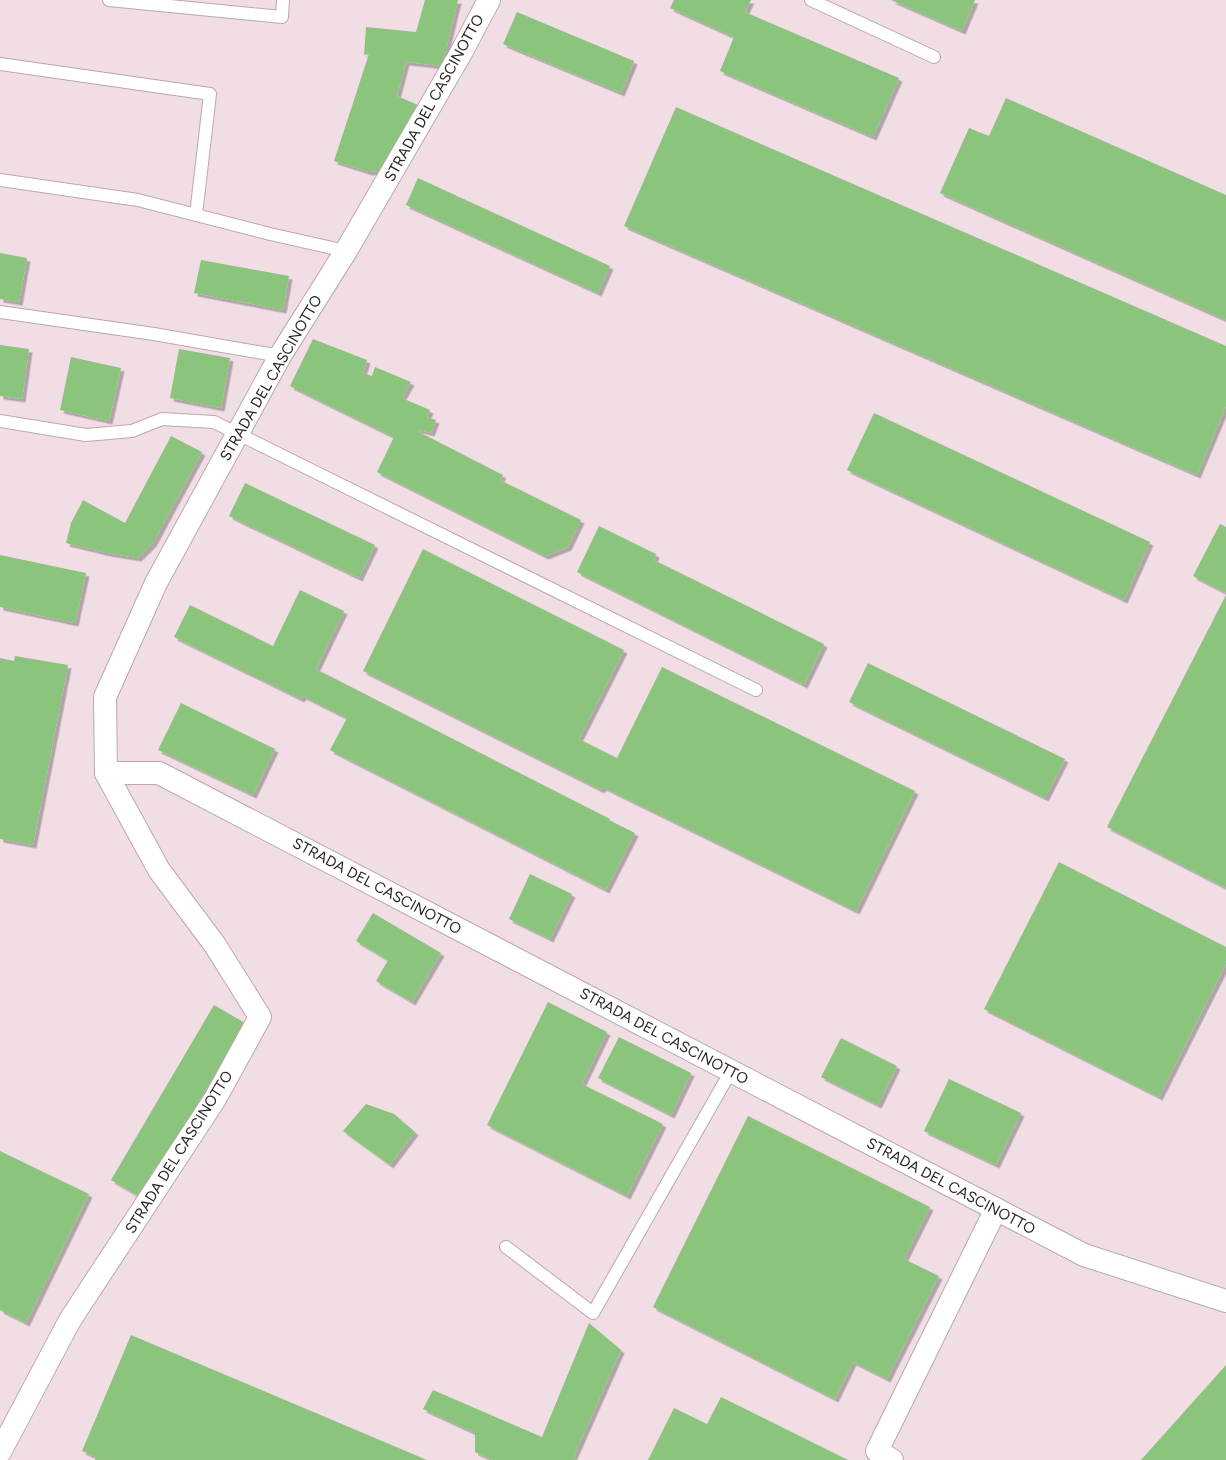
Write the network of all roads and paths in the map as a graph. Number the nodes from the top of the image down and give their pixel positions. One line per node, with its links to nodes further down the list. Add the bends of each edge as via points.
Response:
1 (109, 0): 2 (lane, via 282,17)
2 (284, 0)
3 (489, 0): 9 (street, STRADA DEL CASCINOTTO)
4 (811, 0): 5 (lane)
5 (934, 57)
6 (0, 64): 8 (lane, via 210,94)
7 (0, 180): 8 (lane, via 138,200)
8 (196, 215): 9 (lane)
9 (346, 251): 11 (street, STRADA DEL CASCINOTTO)
10 (0, 312): 11 (lane, via 154,334)
11 (280, 356): 13 (street, STRADA DEL CASCINOTTO)
12 (0, 421): 13 (lane, via 86,435 132,432 162,419 214,422)
13 (237, 434): 14 (lane); 15 (street, STRADA DEL CASCINOTTO, via 156,583 105,697)
14 (756, 690)
15 (106, 773): 16 (street, STRADA DEL CASCINOTTO, via 159,773); 20 (street, STRADA DEL CASCINOTTO, via 159,870 215,946 260,1017 216,1099 70,1320)
16 (731, 1071): 17 (street, STRADA DEL CASCINOTTO); 18 (lane, via 593,1313)
17 (996, 1209): 19 (street, STRADA DEL CASCINOTTO, via 1084,1255); 21 (street, via 877,1451)
18 (506, 1247)
19 (1226, 1300)
20 (0, 1452)
21 (892, 1460)

